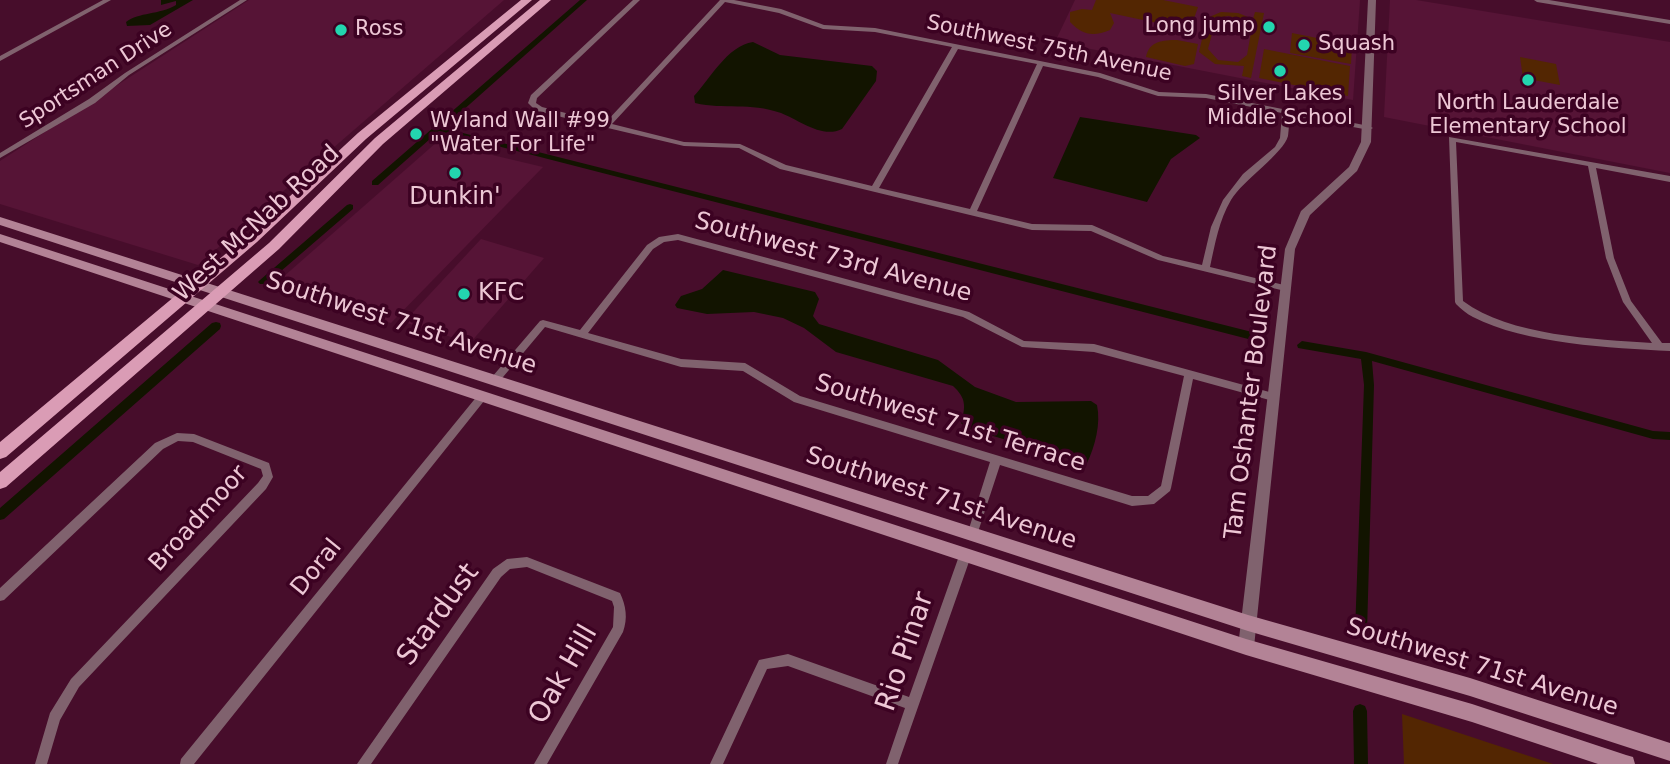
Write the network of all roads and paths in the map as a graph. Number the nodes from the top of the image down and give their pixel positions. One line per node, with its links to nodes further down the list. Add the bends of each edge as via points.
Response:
1 (108, 0): 12 (street)
2 (244, 0): 17 (street, Sportsman Drive)
3 (527, 0): 25 (main road, West McNab Road, via 362,136)
4 (546, 0): 27 (main road, West McNab Road, via 379,141 274,246)
5 (637, 0): 15 (street, via 532,103 539,109)
6 (724, 0): 11 (street, Southwest 75th Avenue, via 781,11 823,27 876,30); 15 (street)
7 (1372, 0): 16 (street, Tam Oshanter Boulevard)
8 (1537, 0): 9 (street)
9 (1572, 3): 10 (street)
10 (1670, 22)
11 (956, 46): 13 (street, Southwest 75th Avenue); 20 (street)
12 (0, 58)
13 (1041, 63): 14 (street, Southwest 75th Avenue, via 1100,75 1158,94 1206,96); 21 (street)
14 (1286, 112): 16 (street, Southwest 75th Avenue); 24 (street, via 1284,138 1278,148 1227,194 1214,227)
15 (607, 125): 20 (street, via 684,144 740,146 783,167)
16 (1368, 128): 26 (street, Tam Oshanter Boulevard, via 1353,169 1306,213 1295,231)
17 (0, 156)
18 (1592, 165): 19 (street); 31 (street, via 1610,258 1627,302); 31 (street, via 1452,139 1459,302 1468,313 1501,324 1576,339)
19 (1670, 179)
20 (874, 189): 21 (street)
21 (972, 213): 24 (street, via 1032,227 1092,228 1143,252)
22 (0, 221): 25 (main road, Southwest 71st Avenue)
23 (0, 238): 28 (main road, Southwest 71st Avenue)
24 (1206, 269): 26 (street)
25 (199, 284): 27 (main road, Southwest 71st Avenue); 28 (main road, West McNab Road)
26 (1285, 288): 35 (street, Tam Oshanter Boulevard)
27 (220, 292): 29 (main road, West McNab Road); 34 (main road, Southwest 71st Avenue)
28 (183, 298): 29 (main road, Southwest 71st Avenue); 38 (main road, West McNab Road)
29 (205, 305): 32 (main road, Southwest 71st Avenue); 40 (main road, West McNab Road)
30 (582, 334): 33 (street, Southwest 73rd Avenue, via 650,247 678,237 966,314 1022,344 1094,348); 34 (street, Southwest 71st Terrace, via 543,323); 39 (street, Southwest 71st Terrace, via 681,363 745,367 797,399)
31 (1665, 347)
32 (362, 357): 34 (main road, via 389,357 471,384); 36 (main road, Southwest 71st Avenue)
33 (1189, 374): 35 (street, Southwest 73rd Avenue); 39 (street, Southwest 71st Terrace, via 1166,488 1150,501 1132,500)
34 (495, 380): 37 (main road, Southwest 71st Avenue)
35 (1273, 397): 47 (street, Tam Oshanter Boulevard)
36 (481, 398): 37 (main road, via 512,391 657,438); 42 (main road, Southwest 71st Avenue); 52 (street, Doral)
37 (677, 440): 41 (main road, Southwest 71st Avenue)
38 (0, 452)
39 (996, 461): 41 (street)
40 (0, 482)
41 (972, 536): 42 (main road); 43 (main road, Southwest 71st Avenue)
42 (925, 543): 44 (main road, Southwest 71st Avenue)
43 (1025, 552): 44 (main road, via 998,549); 47 (main road, Southwest 71st Avenue)
44 (965, 556): 48 (main road, Southwest 71st Avenue); 49 (street, Rio Pinar)
45 (0, 596): 51 (street, Broadmoor, via 159,446 177,437 194,438 265,466 268,477 262,486 75,683 54,718)
46 (620, 607): 53 (street, Stardust, via 616,597 527,562 507,564); 54 (street, Oak Hill, via 620,628)
47 (1248, 623): 48 (street, Tam Oshanter Boulevard); 50 (main road, Southwest 71st Avenue, via 1470,687)
48 (1246, 647): 57 (main road, Southwest 71st Avenue)
49 (913, 705): 55 (street, via 788,660 763,664); 56 (street, Rio Pinar)
50 (1670, 752)
51 (41, 764)
52 (186, 764)
53 (363, 764)
54 (540, 764)
55 (716, 764)
56 (892, 764)
57 (1626, 764)

